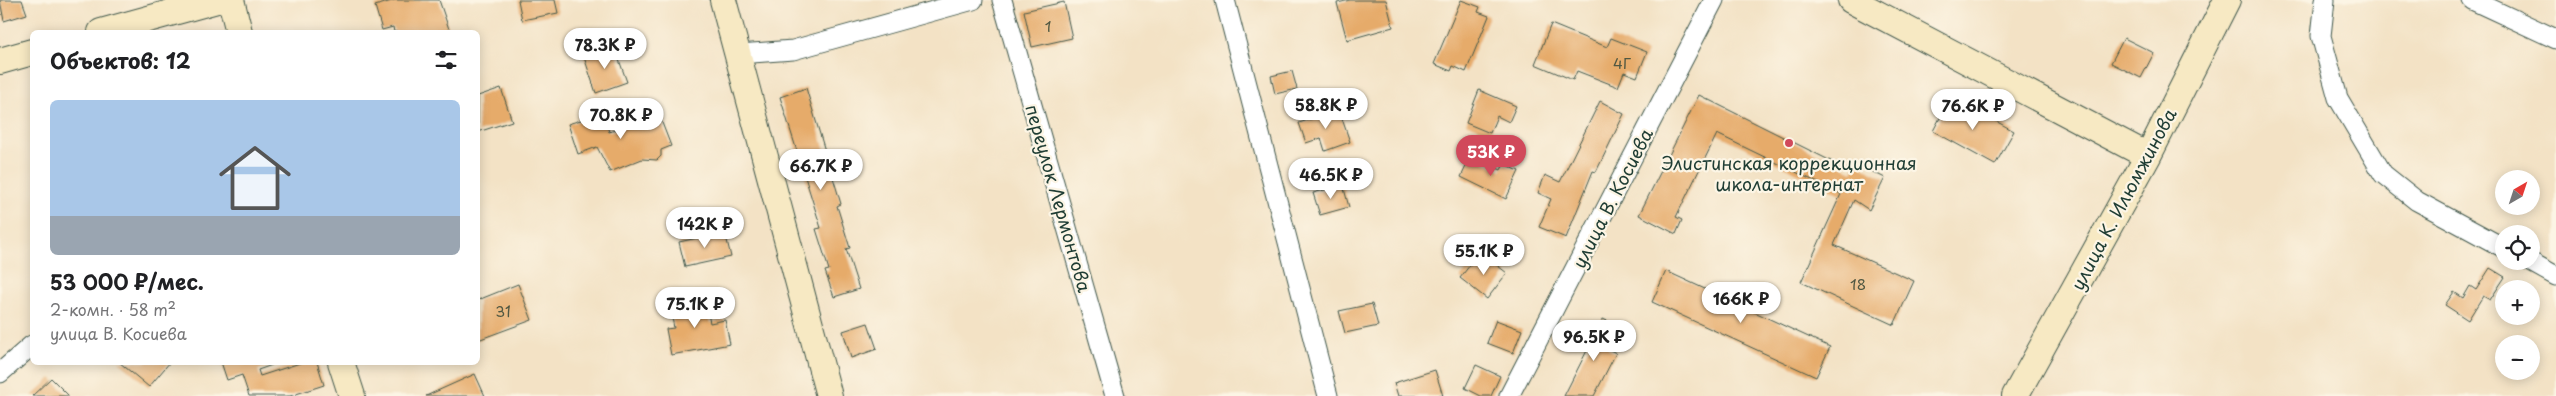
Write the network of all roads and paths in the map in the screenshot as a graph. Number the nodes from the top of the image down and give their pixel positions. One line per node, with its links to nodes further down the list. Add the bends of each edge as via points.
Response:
1 (217, 0): 13 (street)
2 (230, 0): 14 (street)
3 (723, 0): 17 (street)
4 (973, 0): 17 (street, via 793,50)
5 (1002, 0): 28 (street, переулок Лермонтова)
6 (1224, 0): 29 (street)
7 (1714, 0): 30 (street, улица В. Косиева)
8 (1851, 0): 12 (street)
9 (2227, 0): 19 (street, улица К. Илюмжинова)
10 (2325, 0): 20 (street, via 2321,36 2338,98 2384,174 2418,201)
11 (2472, 0): 15 (street)
12 (1878, 6): 19 (street)
13 (108, 30)
14 (239, 30)
15 (2556, 39)
16 (30, 53): 18 (street)
17 (738, 54): 27 (street)
18 (0, 61)
19 (2148, 156): 31 (street, улица К. Илюмжинова)
20 (2495, 243)
21 (2540, 267): 22 (street)
22 (2556, 276)
23 (30, 347): 25 (street)
24 (342, 365): 26 (street)
25 (0, 373)
26 (352, 396)
27 (829, 396)
28 (1115, 396)
29 (1328, 396)
30 (1509, 396)
31 (2015, 396)

